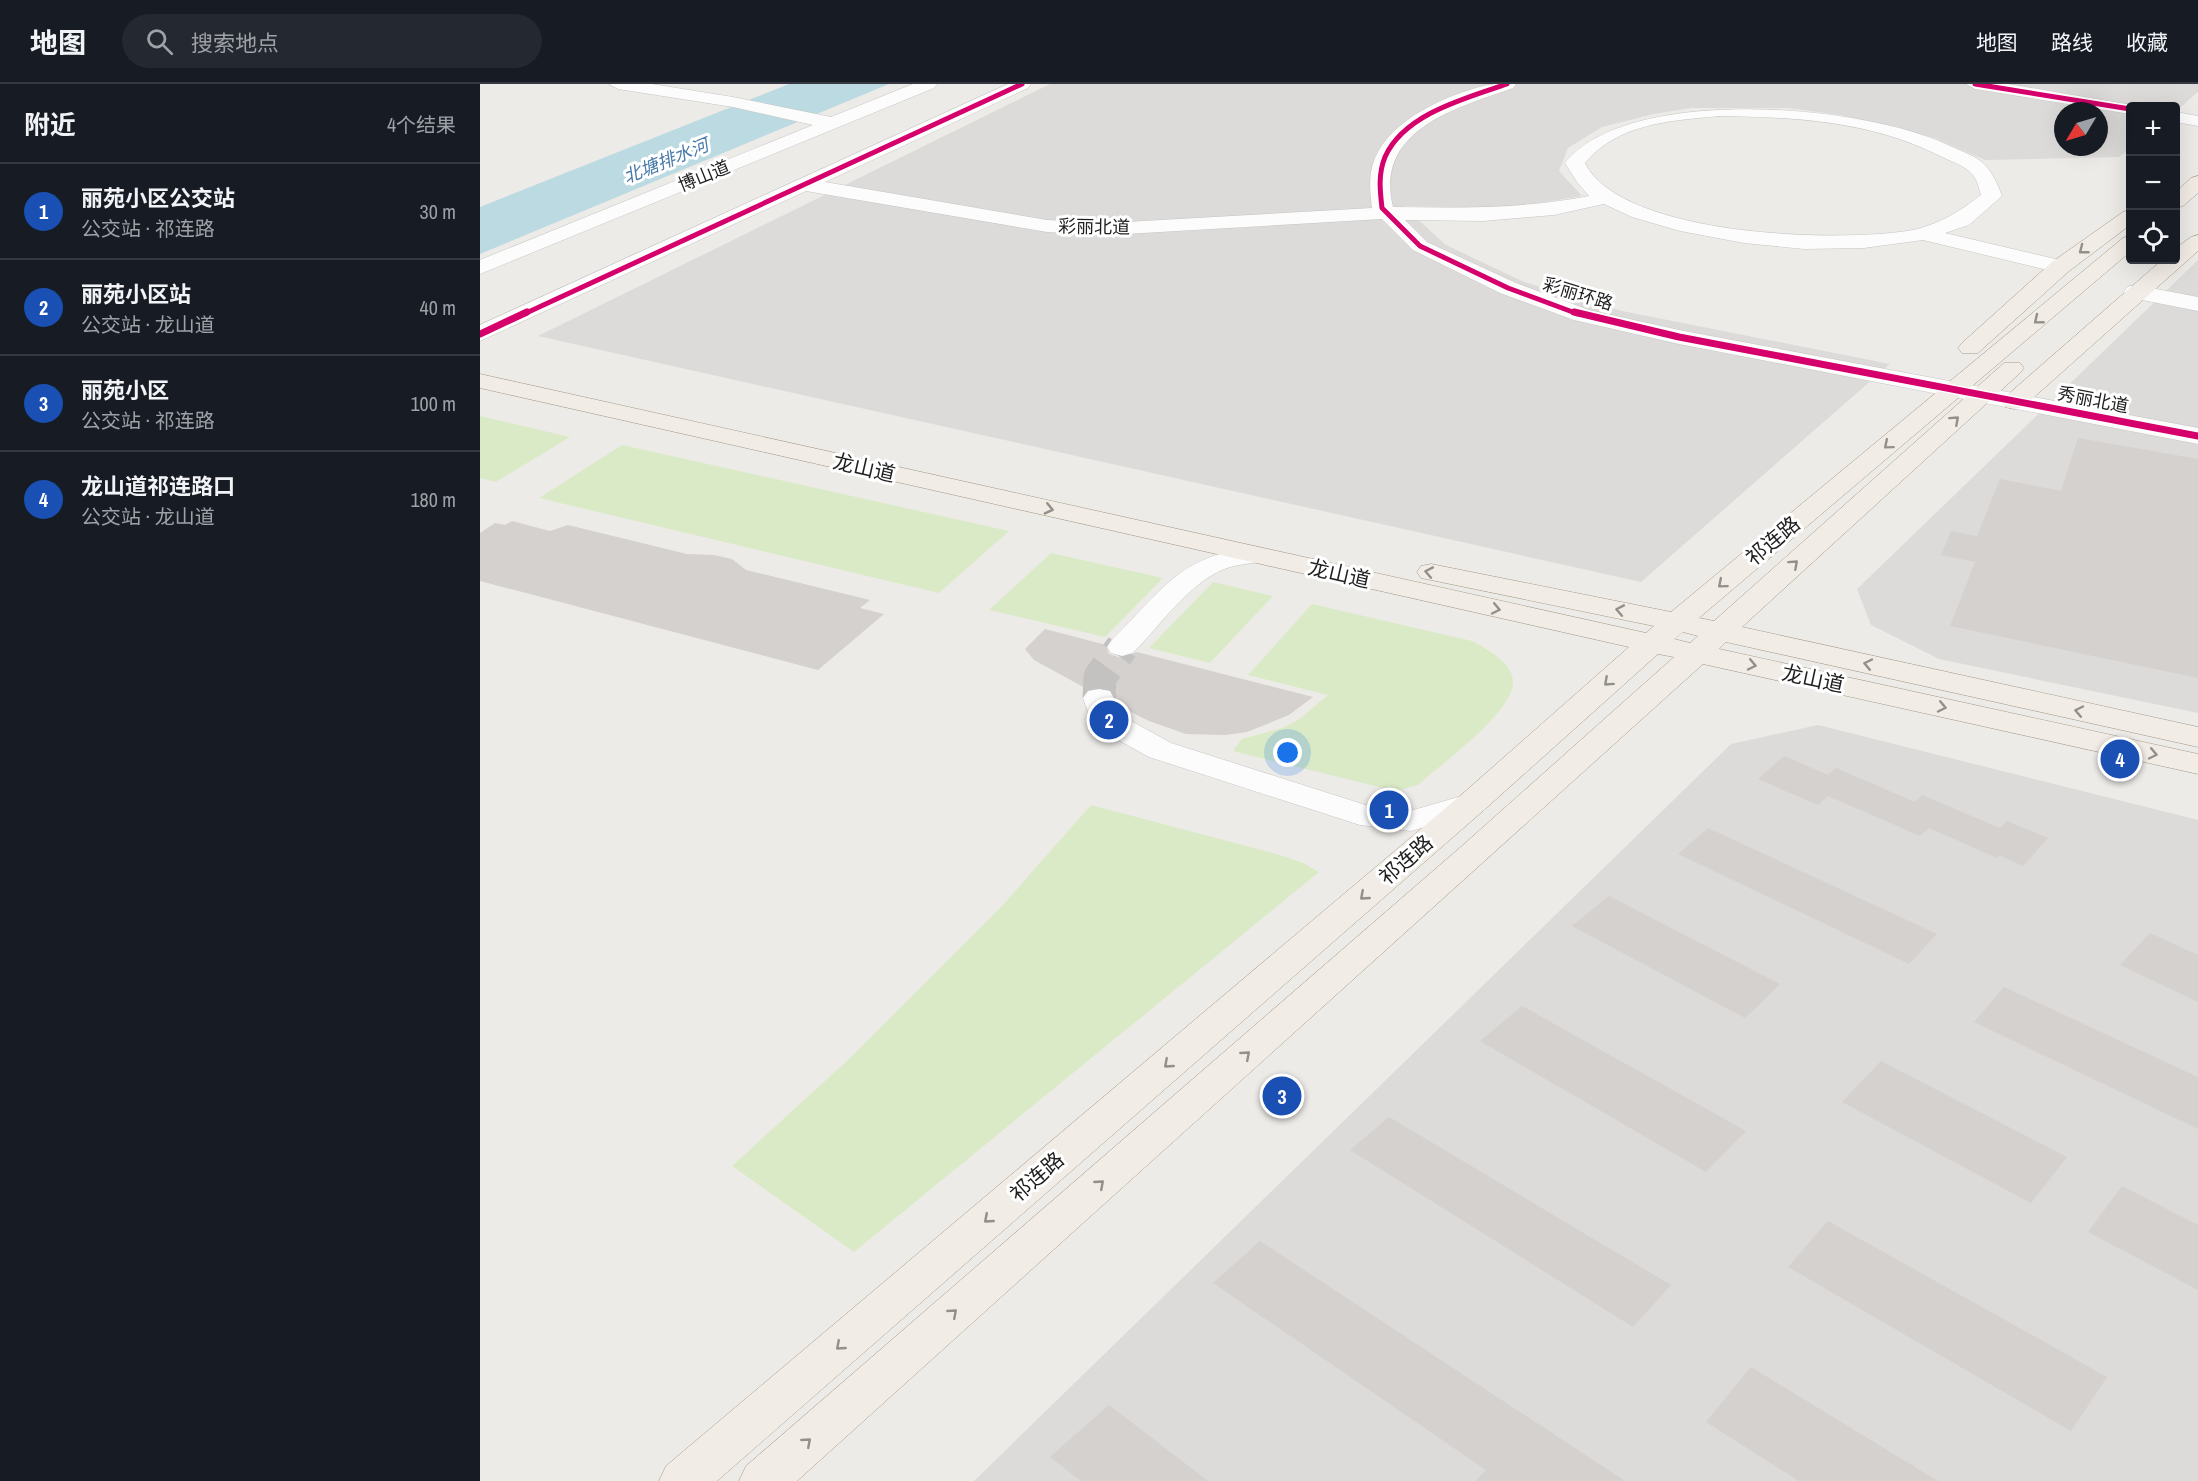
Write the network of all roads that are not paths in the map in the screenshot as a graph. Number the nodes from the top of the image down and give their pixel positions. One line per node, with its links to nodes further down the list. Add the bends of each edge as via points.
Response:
1 (618, 84): 9 (street)
2 (928, 84): 9 (street, 博山道)
3 (1022, 84): 11 (street)
4 (1507, 84): 15 (street, via 1434,110 1394,142 1380,174 1382,208)
5 (1975, 84): 6 (street)
6 (2126, 108)
7 (2180, 118): 8 (street)
8 (2198, 121)
9 (832, 123): 25 (street, 博山道)
10 (2194, 174): 12 (main road)
11 (806, 185): 15 (street, 彩丽北道, via 1047,226 1177,227); 28 (street)
12 (2180, 195)
13 (1606, 198): 15 (street, 彩丽北道, via 1506,214); 18 (street, via 1668,223 1766,240 1876,241); 18 (street, via 1583,180 1575,163 1598,139 1617,129 1672,116 1719,111 1817,116 1906,134 1976,168 1992,196 1982,210)
14 (2198, 205): 17 (main road)
15 (1386, 213): 32 (street, 彩丽环路, via 1420,246 1508,288 1582,315)
16 (2126, 219): 24 (main road, one-way to 24)
17 (2180, 220)
18 (1923, 234): 24 (street)
19 (2198, 241): 21 (main road)
20 (2126, 245): 30 (main road, 祁连路, one-way to 30)
21 (2180, 255)
22 (2129, 264): 33 (main road, 祁连路)
23 (2169, 264): 26 (main road)
24 (2060, 267): 30 (main road)
25 (480, 268)
26 (2135, 292): 27 (street); 34 (main road)
27 (2198, 304)
28 (480, 334)
29 (480, 364): 37 (main road, 龙山道, one-way to 29)
30 (1950, 374): 32 (main road); 33 (street); 37 (main road, 祁连路, one-way to 37)
31 (480, 381): 36 (main road, 龙山道, one-way to 36)
32 (1926, 384)
33 (1982, 395): 34 (street, 秀丽北道); 37 (main road, 祁连路, one-way to 33)
34 (2014, 402): 35 (street, 秀丽北道)
35 (2198, 436)
36 (1254, 555): 38 (main road, 龙山道, one-way to 38); 39 (street, via 1205,567)
37 (1697, 635): 38 (main road, 龙山道); 41 (main road, 龙山道, one-way to 37); 42 (main road, 龙山道, one-way to 42); 45 (main road, 祁连路, one-way to 37, via 1475,853)
38 (1652, 644): 43 (main road, 祁连路, one-way to 43)
39 (1122, 647)
40 (1099, 698): 43 (street, via 1113,724 1160,750 1372,818 1411,821)
41 (2198, 737)
42 (2198, 764)
43 (1472, 803): 44 (main road, 祁连路, one-way to 44)
44 (683, 1481)
45 (763, 1481)

